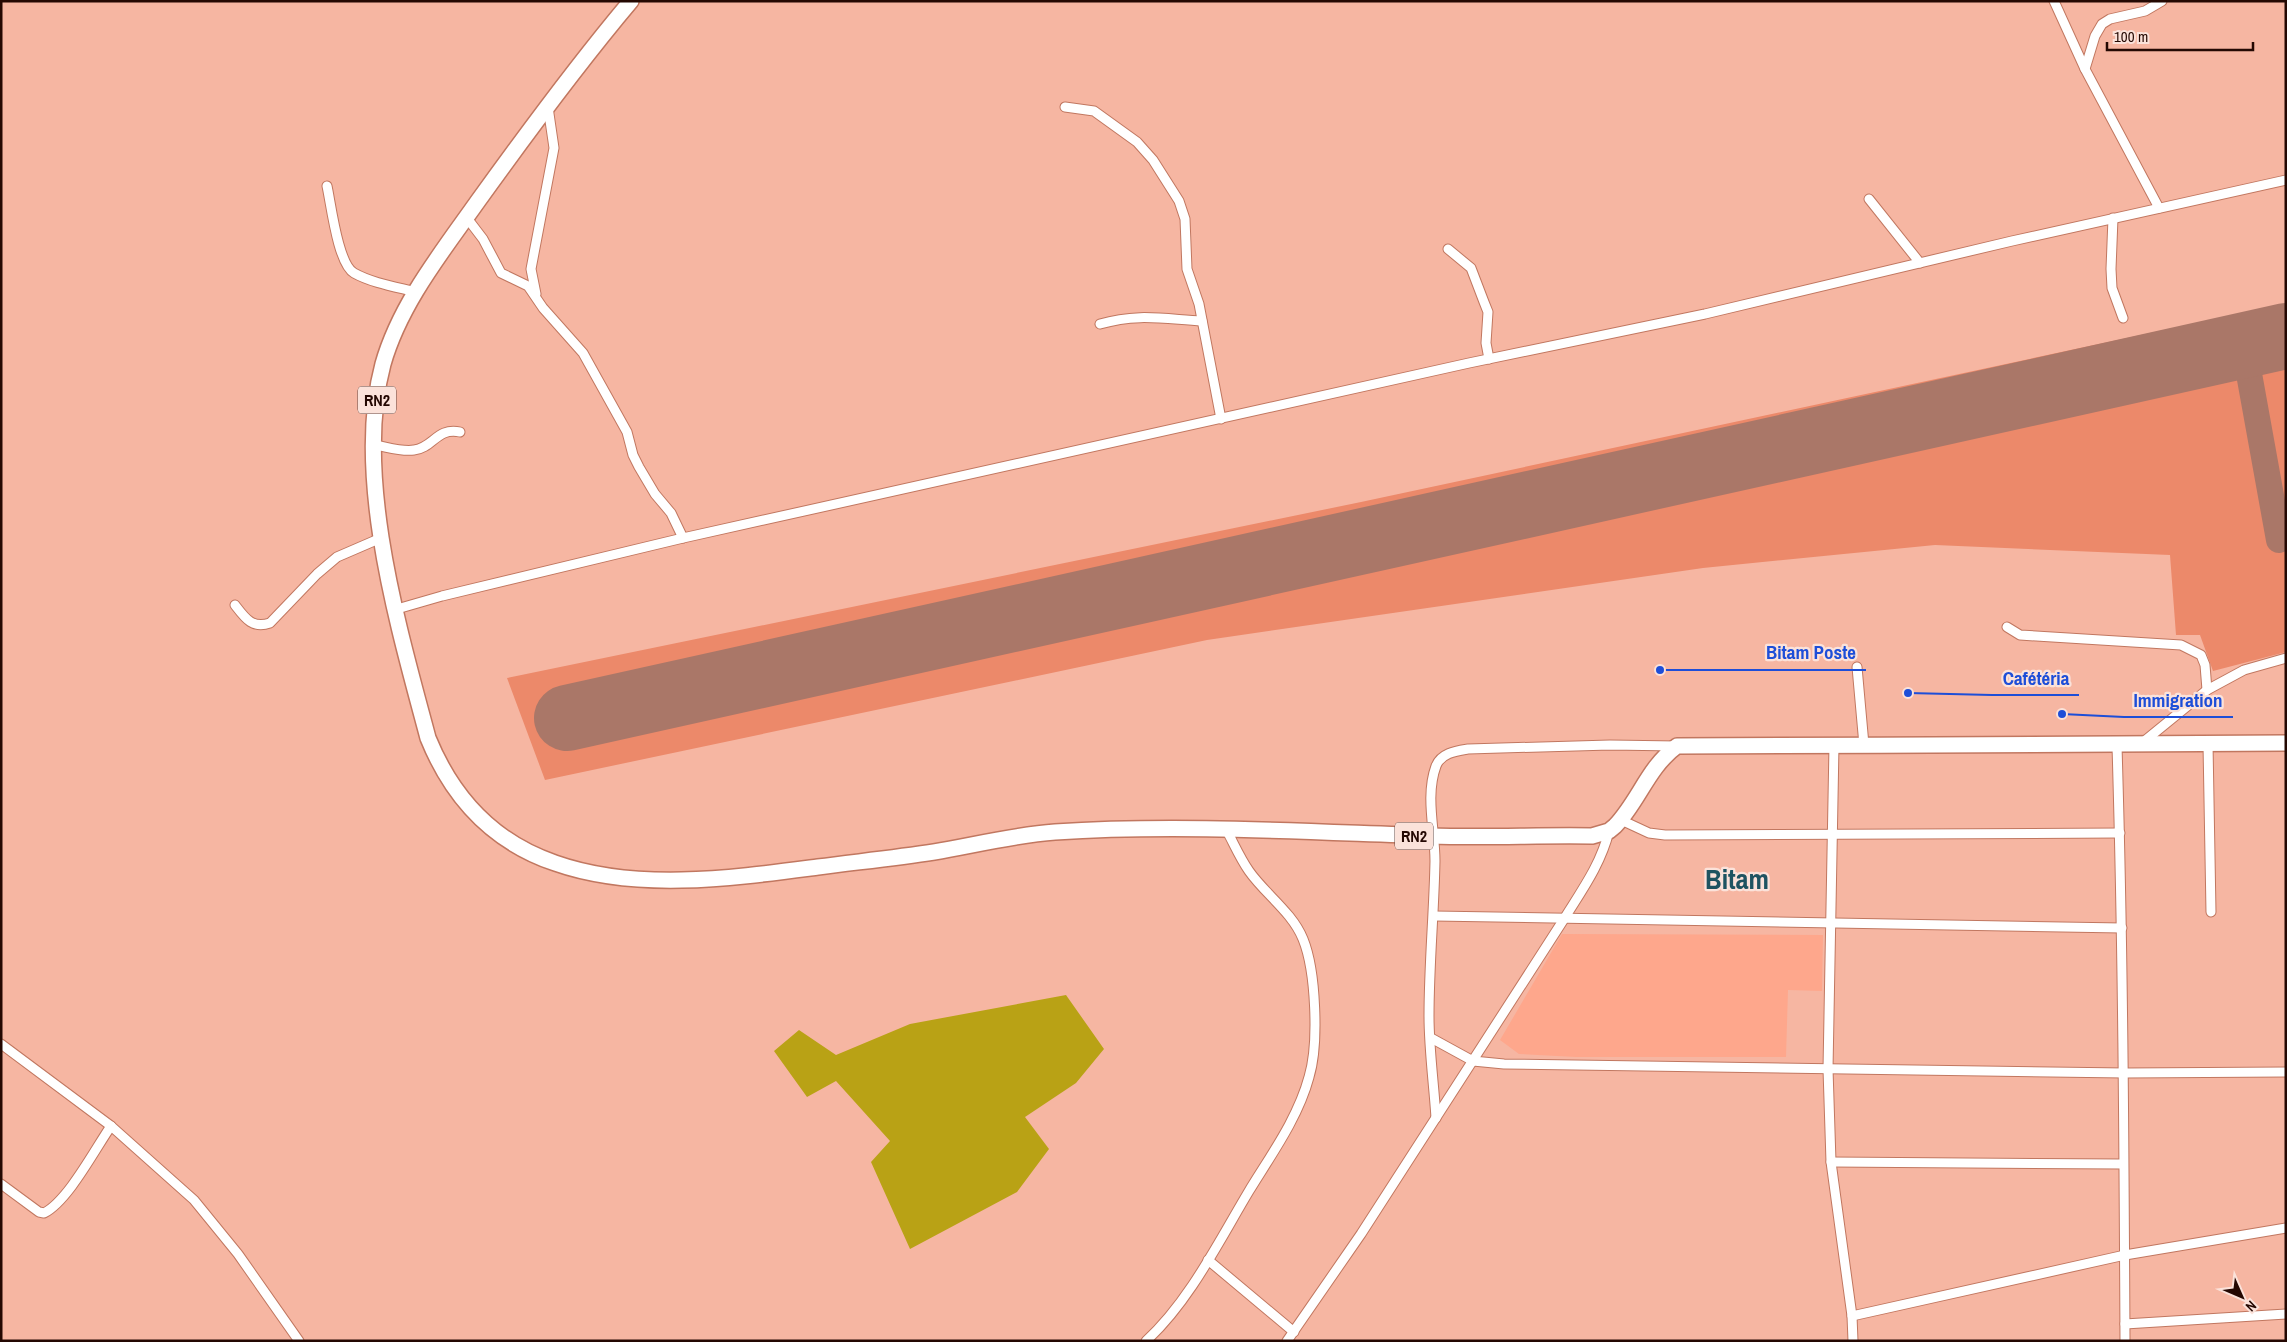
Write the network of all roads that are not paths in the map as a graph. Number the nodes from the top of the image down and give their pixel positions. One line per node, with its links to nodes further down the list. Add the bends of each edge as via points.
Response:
1 (631, 1): 5 (highway, RN2)
2 (2054, 1): 4 (street)
3 (2162, 1): 4 (street, via 2145,11 2102,24)
4 (2085, 69): 10 (street)
5 (548, 107): 11 (highway, RN2); 16 (street, via 554,148 531,269)
6 (1065, 107): 18 (street, via 1103,115 1137,142 1169,183 1183,211 1187,269)
7 (2286, 180): 10 (street)
8 (327, 186): 15 (street, via 346,266 363,277)
9 (1869, 199): 14 (street)
10 (2159, 208): 12 (street)
11 (467, 218): 15 (highway, RN2); 16 (street, via 483,239 501,273 528,286)
12 (2113, 218): 14 (street); 17 (street, via 2112,288)
13 (1448, 249): 20 (street, via 1471,268 1488,312 1486,343)
14 (1920, 263): 20 (street, via 1705,314)
15 (416, 292): 23 (highway, RN2, via 391,340 383,366 377,400)
16 (536, 296): 25 (street, via 547,313 584,353 628,432 633,455 671,513)
17 (2122, 318)
18 (1202, 321): 19 (street, via 1141,316 1122,317); 21 (street)
19 (1100, 324)
20 (1489, 359): 21 (street)
21 (1221, 420): 25 (street)
22 (460, 432): 23 (street, via 444,432 414,450)
23 (375, 445): 24 (highway, RN2, via 375,490)
24 (381, 538): 26 (street, via 337,557 270,623 253,624); 27 (highway, RN2)
25 (683, 538): 27 (street)
26 (234, 606)
27 (397, 609): 40 (highway, RN2, via 428,738 440,768 464,801 509,842 556,864 630,878 696,880 755,876 936,851 1015,836 1120,830)
28 (2007, 626): 31 (street, via 2020,635 2181,645 2201,655)
29 (2286, 658): 31 (street, via 2244,670)
30 (1857, 667): 35 (street)
31 (2207, 690): 36 (street)
32 (2286, 743): 33 (highway)
33 (2208, 744): 36 (highway); 45 (street)
34 (1834, 745): 35 (highway); 37 (highway); 42 (street)
35 (1864, 745): 38 (highway)
36 (2139, 745): 38 (highway)
37 (1677, 746): 39 (highway, RN2, via 1656,766); 44 (street, via 1502,747 1455,751 1436,766 1431,794)
38 (2117, 746): 43 (street)
39 (1621, 820): 41 (highway, RN2); 42 (street, via 1649,833 1665,834)
40 (1227, 831): 44 (highway, RN2); 63 (street, via 1249,872 1296,926 1303,939 1311,968 1315,1051 1309,1078 1293,1116)
41 (1608, 831): 44 (highway, RN2, via 1592,836); 47 (street, via 1604,852)
42 (1832, 833): 43 (street); 48 (street)
43 (2120, 833): 49 (street)
44 (1434, 836): 46 (street)
45 (2210, 912)
46 (1434, 916): 47 (street); 50 (street, via 1429,982)
47 (1564, 919): 48 (street); 52 (street)
48 (1832, 924): 49 (street); 53 (street)
49 (2122, 928): 55 (street)
50 (1431, 1038): 52 (street); 56 (street)
51 (1, 1044): 57 (street)
52 (1473, 1061): 53 (street); 56 (street)
53 (1828, 1069): 55 (street); 58 (street)
54 (2286, 1072): 55 (street)
55 (2125, 1073): 59 (street)
56 (1436, 1118): 67 (street)
57 (111, 1126): 60 (street, via 79,1175 49,1211 39,1212); 68 (street, via 214,1222)
58 (1831, 1162): 59 (street); 65 (street)
59 (2122, 1164): 62 (street)
60 (1, 1184)
61 (2286, 1228): 62 (street)
62 (2124, 1255): 65 (street); 66 (street)
63 (1208, 1260): 67 (street); 69 (street, via 1162,1326)
64 (2286, 1314): 66 (street)
65 (1852, 1316): 71 (street)
66 (2125, 1324): 72 (street)
67 (1294, 1332): 70 (street)
68 (299, 1341)
69 (1146, 1341)
70 (1287, 1341)
71 (1853, 1341)
72 (2125, 1341)

